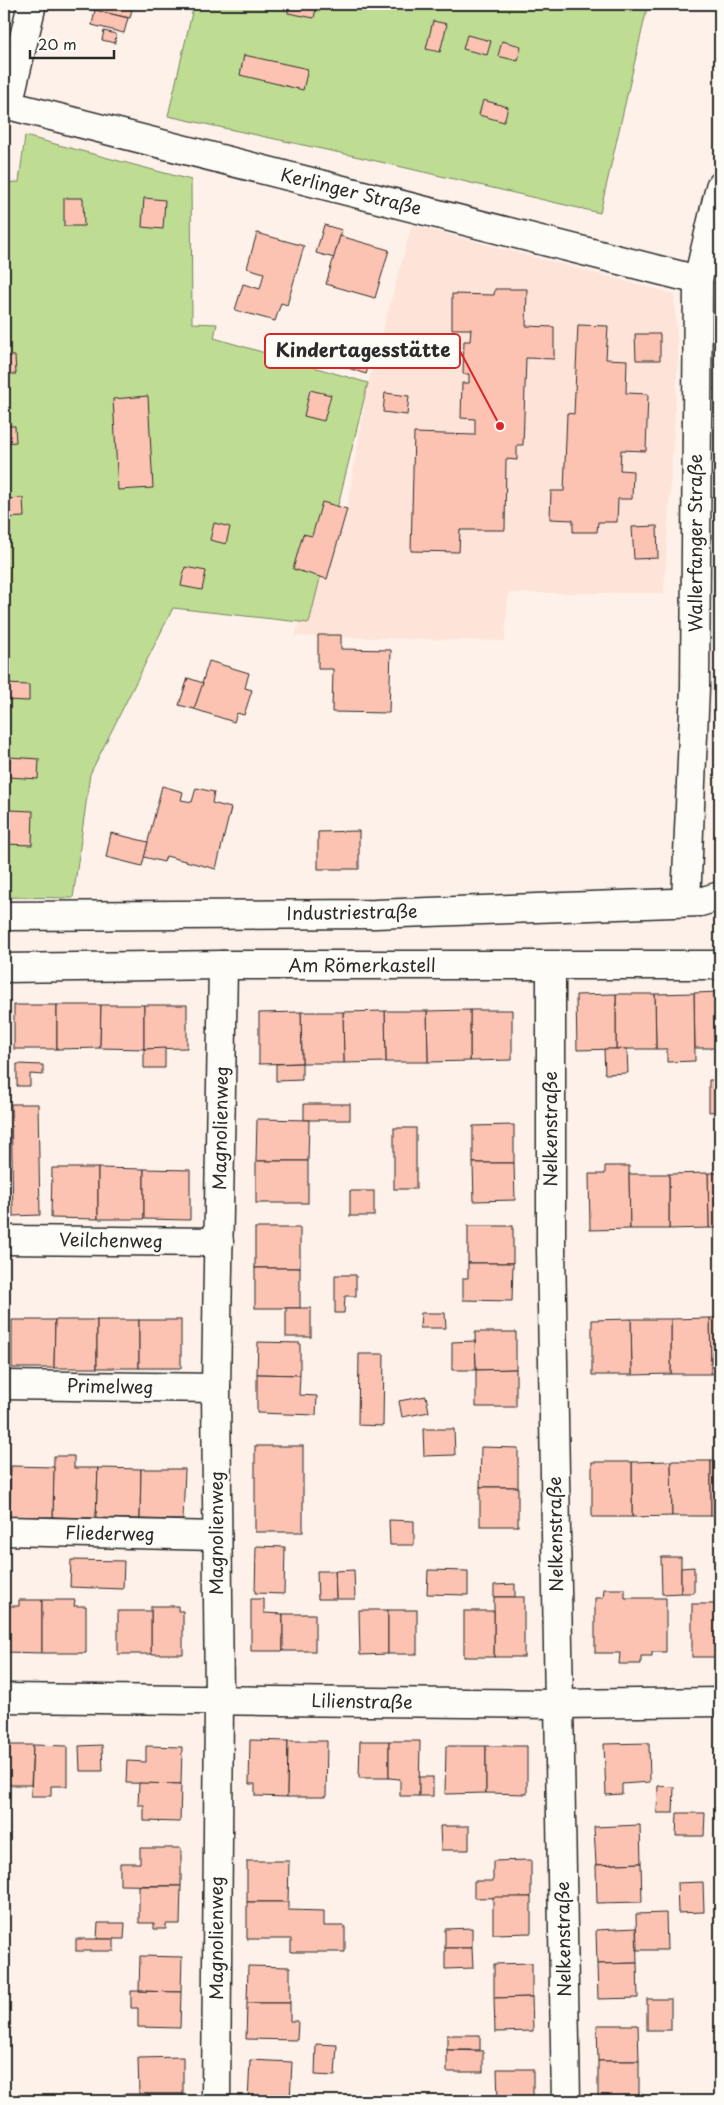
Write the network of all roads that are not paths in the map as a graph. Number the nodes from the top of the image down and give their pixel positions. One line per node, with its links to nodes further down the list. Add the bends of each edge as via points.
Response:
1 (32, 4): 2 (street)
2 (6, 105): 4 (street, Kerlinger Straße)
3 (720, 187): 4 (street, Wallerfanger Straße)
4 (698, 280): 5 (street, Wallerfanger Straße, via 695,687)
5 (707, 903): 6 (street, Industriestraße, via 375,914)
6 (4, 916)
7 (224, 965): 9 (street, Am Römerkastell); 10 (street, Am Römerkastell); 12 (street, Magnolienweg)
8 (720, 965): 9 (street, Am Römerkastell)
9 (551, 966): 20 (street, Nelkenstraße, via 551,1248)
10 (4, 968)
11 (4, 1240): 12 (street, Veilchenweg)
12 (219, 1242): 14 (street, Magnolienweg)
13 (4, 1385): 14 (street, Primelweg)
14 (216, 1388): 16 (street, Magnolienweg)
15 (4, 1532): 16 (street, Fliederweg)
16 (217, 1536): 18 (street, Magnolienweg)
17 (4, 1698): 18 (street, Lilienstraße)
18 (219, 1700): 20 (street, Lilienstraße); 21 (street, Magnolienweg)
19 (720, 1702): 20 (street, Lilienstraße)
20 (559, 1704): 22 (street, Nelkenstraße)
21 (216, 2101)
22 (566, 2101)

